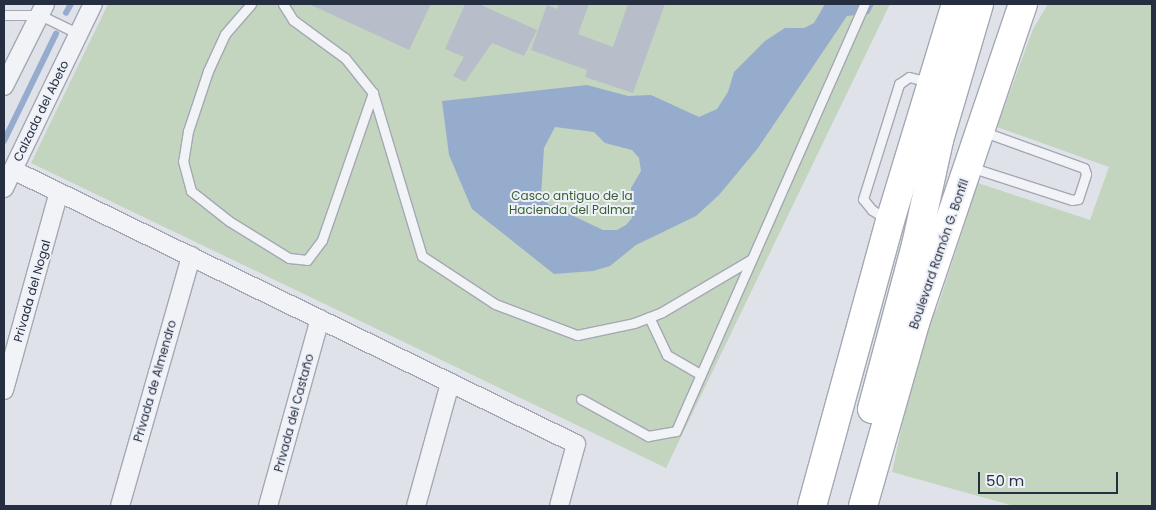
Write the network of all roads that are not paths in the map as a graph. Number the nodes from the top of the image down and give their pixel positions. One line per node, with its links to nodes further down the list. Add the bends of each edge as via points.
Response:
1 (93, 4): 11 (street, Calzada del Abeto)
2 (252, 4): 14 (lane, via 225,34 208,71 188,131 183,161 191,191 229,221 289,258 307,260 322,240)
3 (283, 4): 14 (lane, via 293,20 345,58)
4 (864, 4): 23 (lane)
5 (956, 4): 12 (main road)
6 (969, 4): 17 (main road)
7 (979, 4): 36 (main road, via 939,140 916,245)
8 (1023, 4): 15 (main road, Boulevard Ramón G. Bonfil)
9 (42, 10): 10 (lane); 11 (lane); 13 (street)
10 (4, 15)
11 (79, 34): 18 (street, Calzada del Abeto)
12 (930, 83): 17 (main road); 21 (lane, via 908,77 899,84 864,199 872,210)
13 (4, 86)
14 (373, 93): 24 (lane, via 422,256 495,304 577,335)
15 (982, 130): 16 (main road, Boulevard Ramón G. Bonfil); 16 (lane, via 1084,168 1086,174 1078,199 1072,200)
16 (969, 166): 30 (main road, Boulevard Ramón G. Bonfil, via 915,323)
17 (908, 167): 21 (main road)
18 (13, 170): 19 (street, Calzada del Abeto); 20 (street)
19 (4, 188)
20 (60, 192): 22 (street); 28 (street, Privada del Nogal)
21 (890, 221): 35 (main road)
22 (190, 256): 25 (street); 31 (street, Privada de Almendro)
23 (752, 259): 24 (lane); 26 (lane)
24 (649, 317): 26 (lane, via 666,355)
25 (320, 319): 27 (street); 32 (street, Privada del Castaño)
26 (701, 375): 29 (lane, via 676,431 648,436)
27 (450, 383): 33 (street); 34 (street, via 576,444)
28 (4, 390)
29 (580, 399)
30 (868, 501)
31 (120, 506)
32 (268, 506)
33 (416, 506)
34 (559, 506)
35 (812, 506)
36 (844, 506)

